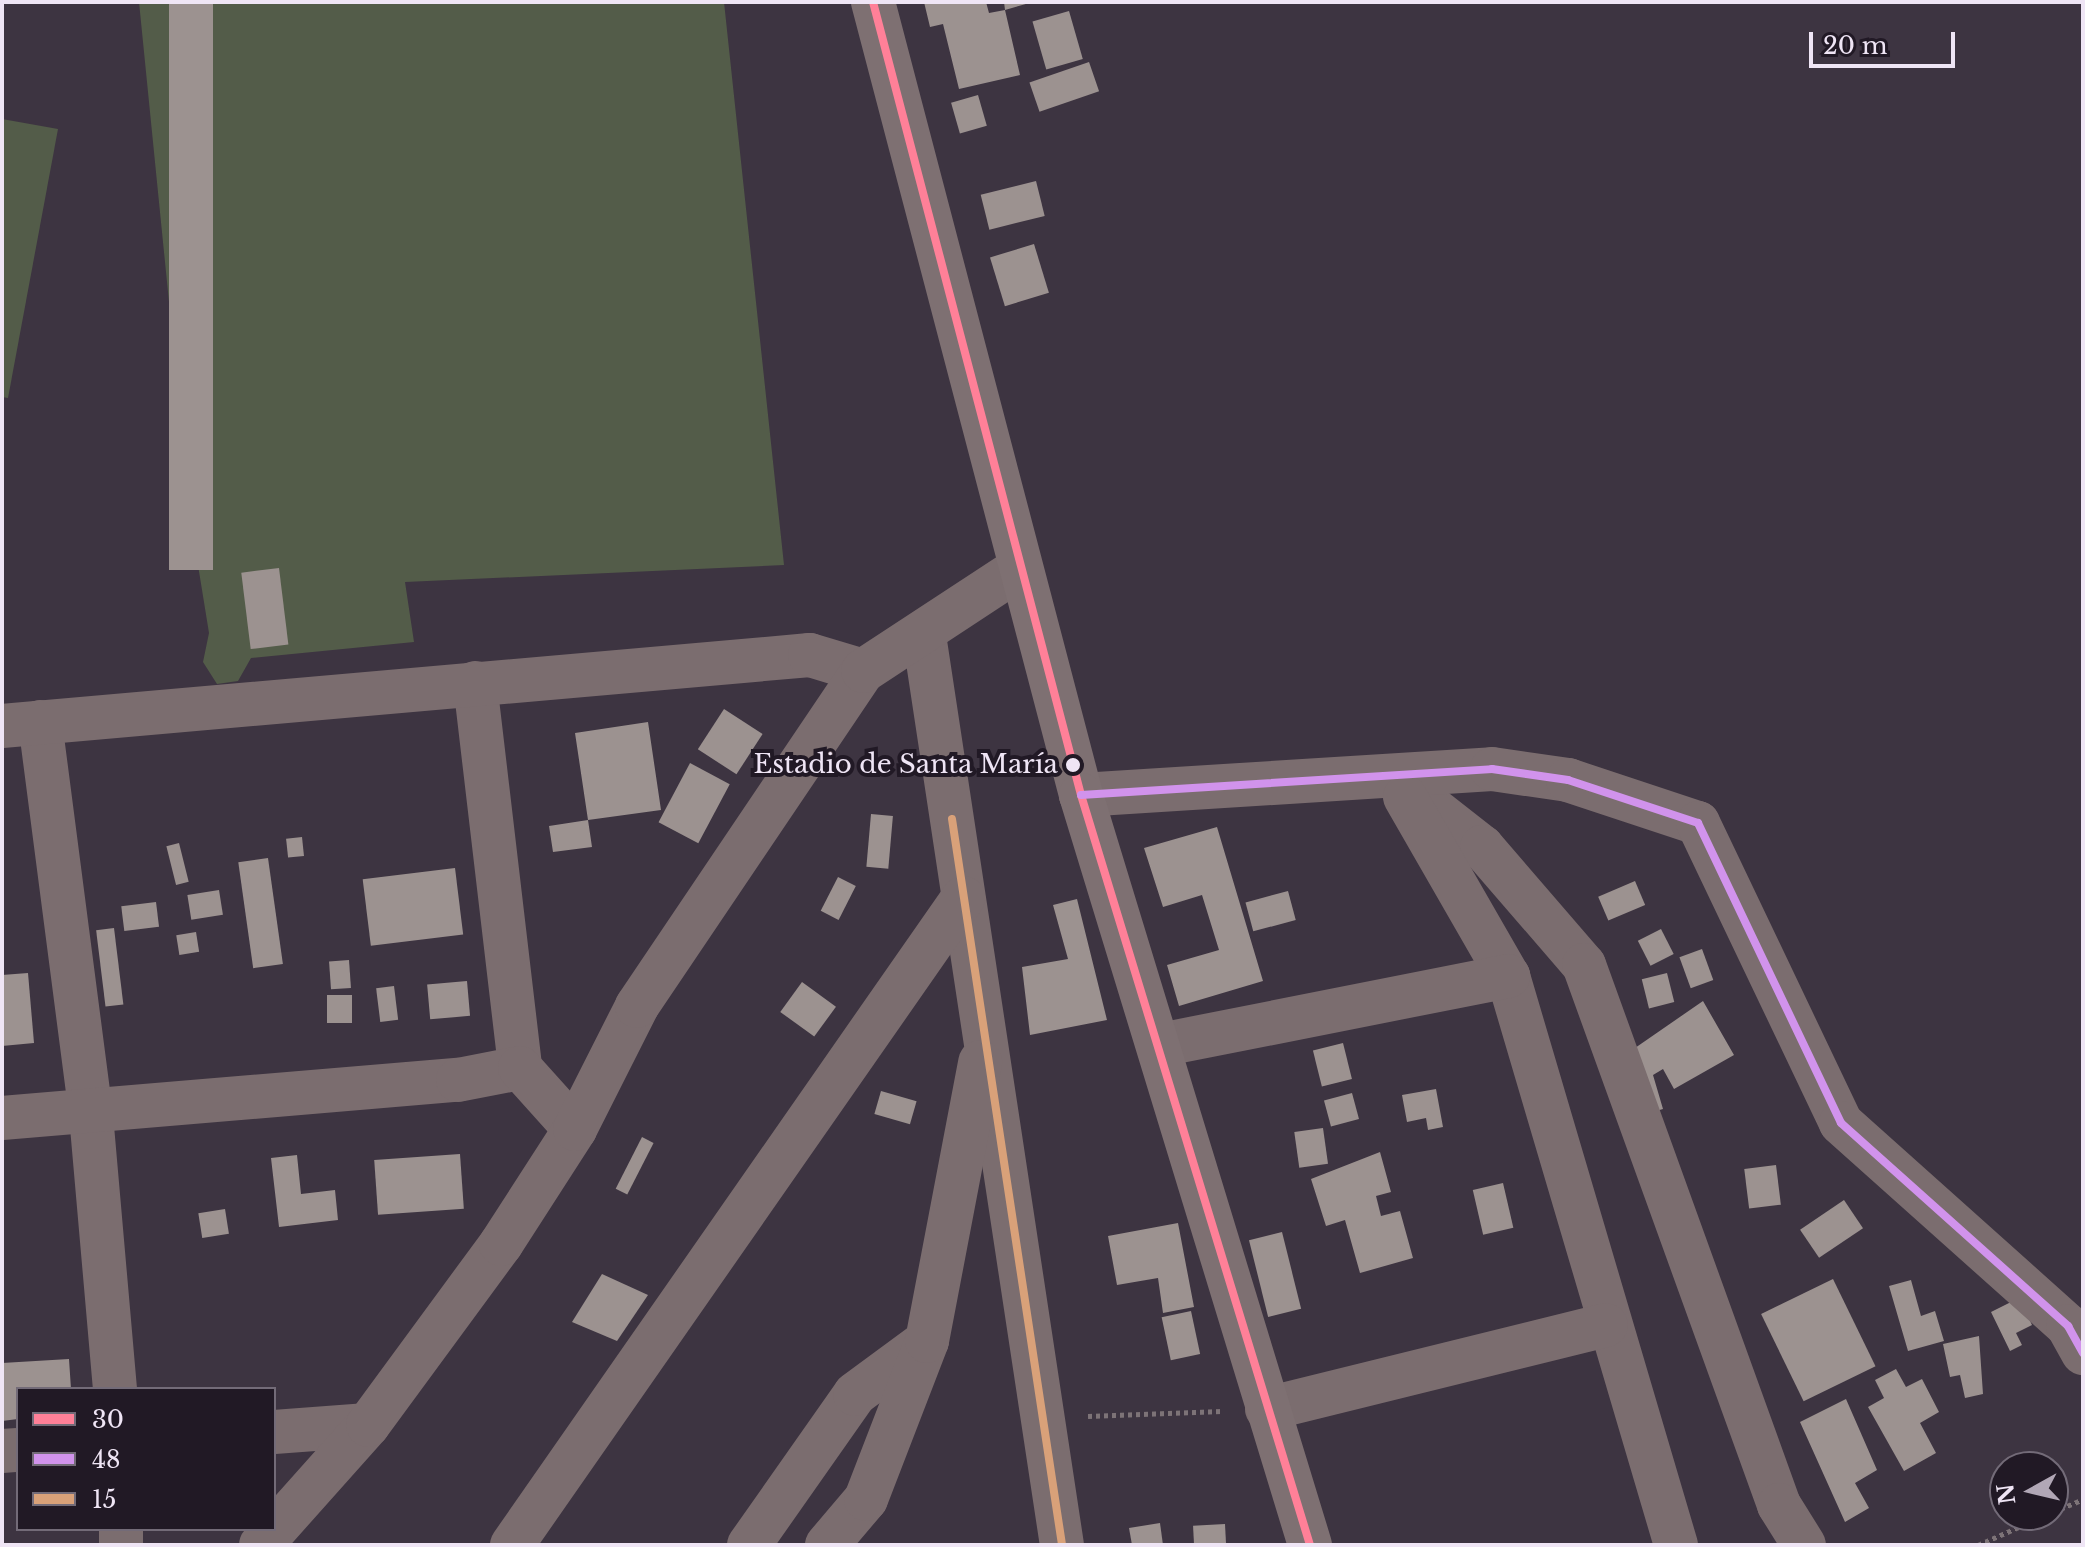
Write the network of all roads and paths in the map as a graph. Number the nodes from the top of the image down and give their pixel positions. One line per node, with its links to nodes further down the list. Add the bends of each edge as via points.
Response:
1 (873, 2): 2 (main road)
2 (1020, 568): 3 (street); 8 (main road)
3 (924, 635): 4 (street); 9 (street)
4 (863, 671): 5 (street, via 810,655); 16 (street, via 637,1006)
5 (475, 683): 6 (street); 13 (street)
6 (21, 724): 14 (street)
7 (1394, 778): 8 (street); 10 (street); 19 (street, via 1507,771 1568,780 1698,823 1841,1123 2068,1326); 35 (street, via 1482,847 1584,965 1779,1505)
8 (1081, 795): 12 (main road)
9 (963, 898): 11 (street); 28 (street, via 913,961)
10 (1508, 976): 12 (street); 17 (street)
11 (986, 1030): 18 (street); 22 (street)
12 (1160, 1045): 21 (main road)
13 (520, 1068): 14 (street, via 458,1080); 16 (street)
14 (91, 1115): 15 (street); 20 (street)
15 (2, 1118)
16 (575, 1129): 23 (street)
17 (1606, 1325): 21 (street); 34 (street)
18 (927, 1341): 25 (street); 29 (street, via 855,1394)
19 (2083, 1353)
20 (115, 1387)
21 (1267, 1409): 22 (path); 33 (main road)
22 (1046, 1418): 32 (street)
23 (368, 1425): 24 (street); 26 (street)
24 (276, 1432)
25 (866, 1499): 30 (street); 31 (street)
26 (276, 1528)
27 (2010, 1531): 36 (path)
28 (512, 1545)
29 (749, 1545)
30 (827, 1545)
31 (868, 1545)
32 (1062, 1545)
33 (1310, 1545)
34 (1676, 1545)
35 (1804, 1545)
36 (1978, 1545)

